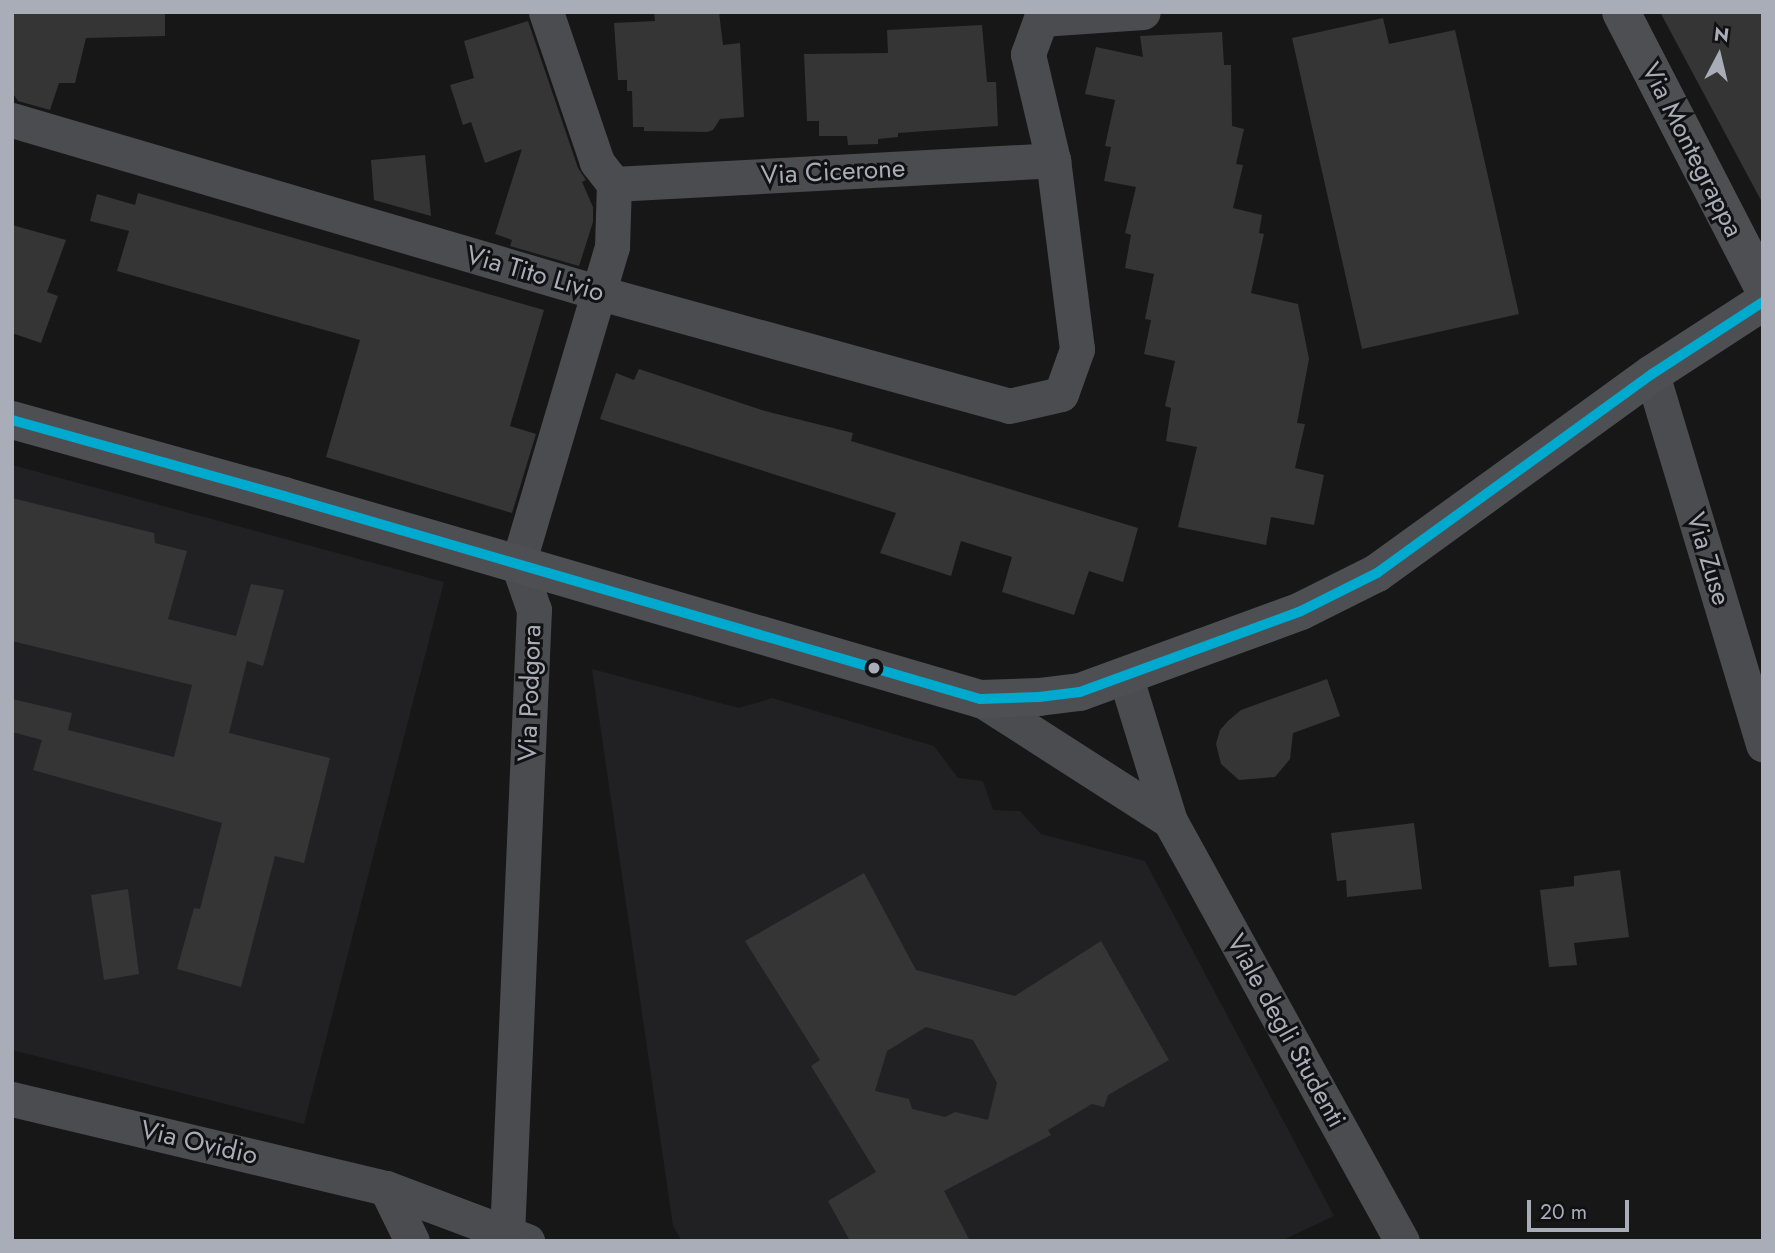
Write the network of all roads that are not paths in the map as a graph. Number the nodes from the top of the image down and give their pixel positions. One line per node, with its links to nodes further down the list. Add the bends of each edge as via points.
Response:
1 (546, 12): 6 (street, via 597,162)
2 (1143, 12): 5 (street, via 1041,19 1028,54)
3 (1621, 12): 7 (main road, Via Montegrappa)
4 (12, 120): 8 (street, Via Tito Livio)
5 (1053, 160): 6 (street, Via Cicerone); 8 (street, Via Tito Livio, via 1077,349 1061,394 1009,406)
6 (614, 184): 8 (street, via 612,247)
7 (1763, 287)
8 (600, 293): 12 (street)
9 (1763, 302): 10 (main road)
10 (1652, 374): 13 (main road, via 1377,573 1301,611); 15 (street, Via Zuse)
11 (12, 421): 12 (main road)
12 (518, 564): 14 (main road); 19 (street, Via Podgora, via 534,610)
13 (1125, 676): 14 (main road, via 1080,692); 16 (street, Viale degli Studenti)
14 (980, 699): 16 (street)
15 (1763, 745)
16 (1170, 821): 21 (street, Viale degli Studenti)
17 (12, 1098): 18 (street, Via Ovidio)
18 (386, 1188): 19 (street, Via Ovidio); 20 (street)
19 (517, 1238)
20 (412, 1241)
21 (1402, 1241)

